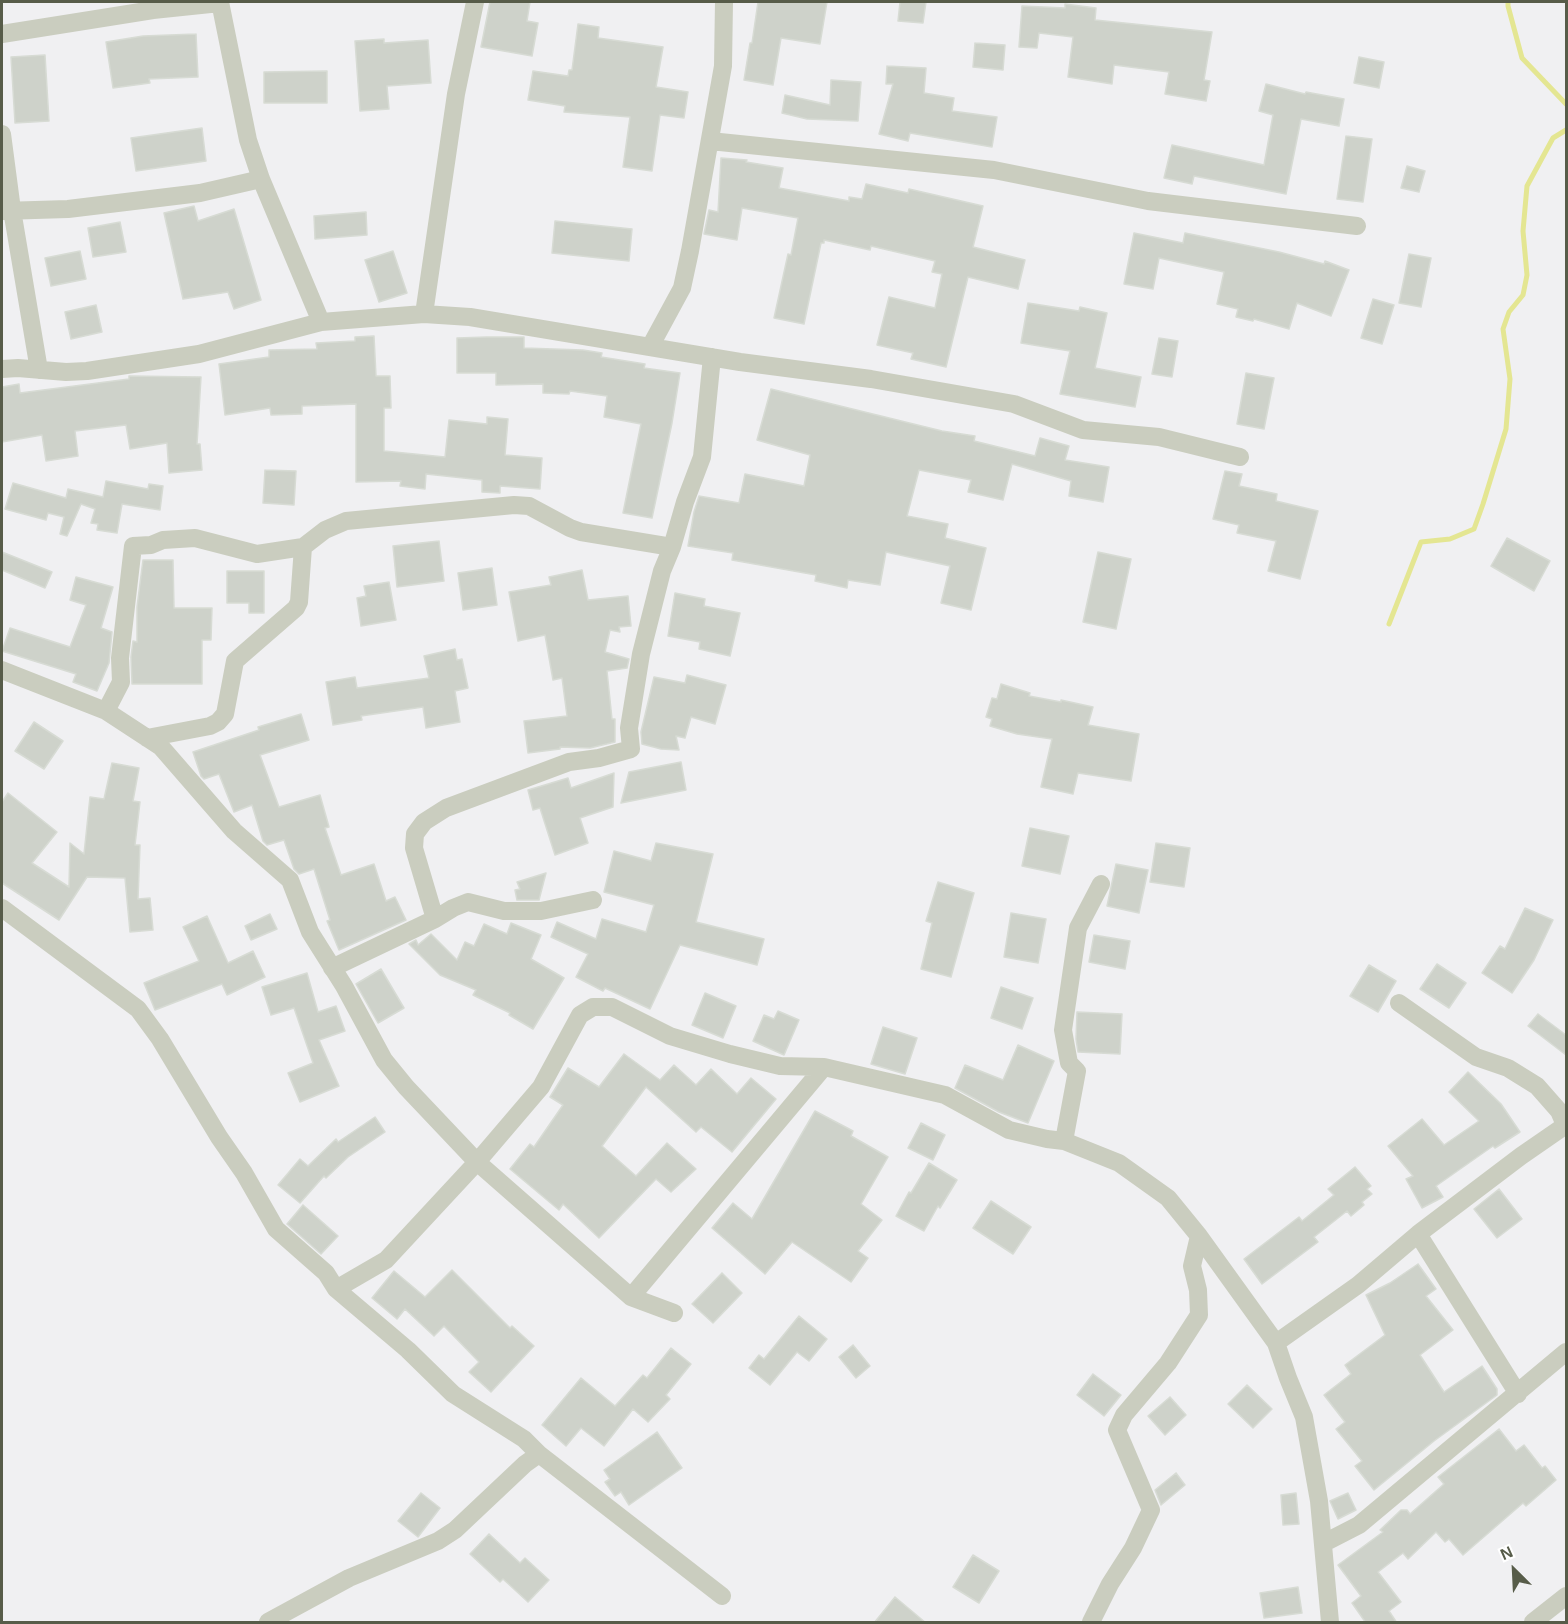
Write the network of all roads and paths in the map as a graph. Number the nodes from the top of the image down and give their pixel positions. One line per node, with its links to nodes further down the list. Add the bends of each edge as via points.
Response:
1 (220, 2): 4 (street); 7 (street, via 242,117)
2 (475, 2): 10 (street, via 456,94)
3 (724, 2): 6 (street, via 723,66)
4 (2, 34)
5 (2, 134): 8 (street)
6 (710, 141): 9 (street, via 994,170 1148,201); 12 (street, via 682,288)
7 (261, 179): 8 (street, via 200,193 57,210); 11 (street)
8 (7, 210): 15 (street)
9 (1357, 226)
10 (424, 314): 11 (street); 12 (street, via 470,317)
11 (321, 322): 15 (street, via 199,354 87,371)
12 (650, 347): 13 (street)
13 (712, 357): 16 (street, via 1014,404 1083,430 1159,437); 18 (street, via 702,457)
14 (2, 369): 15 (street)
15 (39, 370)
16 (1240, 457)
17 (303, 547): 18 (street, via 325,530 346,521 514,505 530,506 581,532); 20 (street, via 257,554 195,538 133,546 121,646 121,682); 21 (street, via 299,602 235,661 225,714 210,726)
18 (672, 547): 25 (street, via 640,654 629,728 630,749 569,762 446,808 424,822 415,834 414,848)
19 (2, 670): 20 (street)
20 (106, 711): 21 (street)
21 (147, 738): 26 (street, via 161,747 234,831 290,880 310,932)
22 (1101, 884): 30 (street, via 1078,928 1063,1029 1069,1064 1077,1071)
23 (593, 900): 25 (street, via 541,910 504,911 468,902)
24 (2, 908): 34 (street, via 138,1009 276,1229 326,1273)
25 (435, 919): 26 (street)
26 (332, 968): 31 (street, via 384,1060)
27 (1399, 1003): 29 (street, via 1476,1057 1508,1068 1538,1086)
28 (824, 1067): 30 (street, via 945,1095 1009,1130); 31 (street, via 780,1066 730,1054 670,1036 612,1007 593,1007 580,1016 541,1087); 35 (street)
29 (1566, 1125): 32 (street)
30 (1064, 1142): 33 (street, via 1119,1163 1168,1198)
31 (477, 1162): 34 (street, via 386,1260); 35 (street)
32 (1418, 1234): 37 (street, via 1358,1285); 39 (street)
33 (1199, 1236): 37 (street); 45 (street, via 1192,1266 1199,1315 1168,1363 1124,1414 1117,1430 1151,1510)
34 (336, 1289): 40 (street, via 453,1394 524,1439)
35 (631, 1297): 36 (street)
36 (674, 1313)
37 (1276, 1343): 41 (street, via 1304,1418)
38 (1566, 1352): 39 (street)
39 (1518, 1394): 41 (street, via 1359,1525)
40 (538, 1454): 42 (street); 44 (street, via 438,1541 349,1578)
41 (1324, 1543): 46 (street)
42 (722, 1596)
43 (1566, 1596): 47 (street)
44 (268, 1623)
45 (1092, 1623)
46 (1330, 1623)
47 (1533, 1623)

